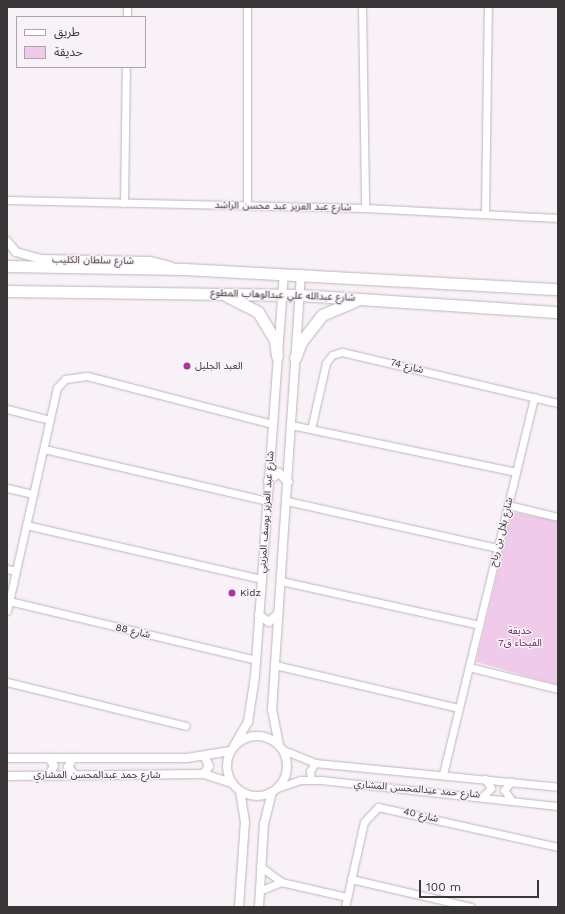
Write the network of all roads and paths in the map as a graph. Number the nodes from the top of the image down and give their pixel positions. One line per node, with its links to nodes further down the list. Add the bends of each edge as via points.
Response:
1 (247, 7): 7 (street)
2 (362, 7): 8 (street)
3 (488, 7): 9 (street)
4 (126, 68): 6 (street)
5 (7, 200): 6 (street, شارع عبد العزيز عبد محسن الراشد)
6 (124, 203): 7 (street, شارع عبد العزيز عبد محسن الراشد)
7 (247, 205): 8 (street, شارع عبد العزيز عبد محسن الراشد)
8 (365, 208): 9 (street, شارع عبد العزيز عبد محسن الراشد)
9 (485, 213): 10 (street, شارع عبد العزيز عبد محسن الراشد)
10 (558, 218)
11 (7, 241): 13 (street, شارع سلطان الكليب, via 16,252 40,260 150,261)
12 (7, 266): 13 (main road, شارع عبدالله علي عبدالوهاب المطوع)
13 (184, 269): 14 (main road, شارع عبدالله علي عبدالوهاب المطوع)
14 (284, 274): 15 (main road, شارع عبدالله علي عبدالوهاب المطوع); 19 (street, شارع عبد العزيز يوسف المزيني)
15 (301, 274): 16 (main road, شارع عبدالله علي عبدالوهاب المطوع); 20 (street, شارع عبد العزيز يوسف المزيني)
16 (558, 289)
17 (7, 291): 18 (main road, شارع عبدالله علي عبدالوهاب المطوع)
18 (212, 292): 19 (main road, شارع عبدالله علي عبدالوهاب المطوع); 23 (main road, via 244,302 258,312 268,325)
19 (282, 294): 20 (main road, شارع عبدالله علي عبدالوهاب المطوع); 23 (street, شارع عبد العزيز يوسف المزيني)
20 (300, 295): 21 (main road, شارع عبدالله علي عبدالوهاب المطوع); 24 (street, شارع عبد العزيز يوسف المزيني)
21 (371, 299): 22 (main road, شارع عبدالله علي عبدالوهاب المطوع); 24 (main road, via 353,301 322,315 307,332)
22 (558, 312)
23 (277, 356): 29 (street, شارع عبد العزيز يوسف المزيني)
24 (295, 358): 30 (street, شارع عبد العزيز يوسف المزيني)
25 (534, 397): 26 (street, شارع 74); 31 (street, شارع 74, via 342,352 332,355 326,363); 33 (street, شارع بلال بن رباح)
26 (558, 403)
27 (7, 409): 28 (street)
28 (50, 420): 29 (street, via 57,388 65,379 83,376); 32 (street)
29 (272, 424): 34 (street, شارع عبد العزيز يوسف المزيني)
30 (291, 425): 31 (street); 35 (street, شارع عبد العزيز يوسف المزيني)
31 (311, 430): 33 (street)
32 (44, 448): 37 (street); 38 (street)
33 (516, 472): 40 (street, شارع بلال بن رباح)
34 (268, 481): 35 (street, via 279,473); 38 (street, شارع عبد العزيز يوسف المزيني)
35 (288, 483): 39 (street, شارع عبد العزيز يوسف المزيني)
36 (7, 488): 37 (street)
37 (34, 494): 42 (street)
38 (267, 501): 46 (street, شارع عبد العزيز يوسف المزيني)
39 (287, 501): 43 (street); 47 (street, شارع عبد العزيز يوسف المزيني)
40 (508, 505): 41 (street); 43 (street, شارع بلال بن رباح)
41 (558, 517)
42 (26, 525): 45 (street); 46 (street)
43 (497, 548): 52 (street, شارع بلال بن رباح)
44 (7, 569): 45 (street)
45 (16, 571): 48 (street)
46 (261, 579): 51 (street, شارع عبد العزيز يوسف المزيني)
47 (281, 581): 50 (street, شارع عبد العزيز يوسف المزيني); 52 (street)
48 (9, 602): 49 (street); 53 (street, شارع 88)
49 (7, 611)
50 (278, 614): 51 (street, via 269,622); 54 (street, شارع عبد العزيز يوسف المزيني)
51 (259, 615): 53 (street, شارع عبد العزيز يوسف المزيني)
52 (479, 624): 55 (street, شارع بلال بن رباح)
53 (256, 660): 61 (street, شارع عبد العزيز يوسف المزيني, via 248,722)
54 (275, 665): 58 (street); 60 (street, شارع عبد العزيز يوسف المزيني, via 272,724)
55 (469, 667): 57 (street); 58 (street, شارع بلال بن رباح)
56 (7, 682): 59 (street)
57 (558, 689)
58 (459, 708): 69 (street, شارع بلال بن رباح)
59 (186, 726)
60 (281, 747): 61 (street, via 256,735); 66 (street, شارع حمد عبدالمحسن المشاري); 77 (street, via 286,774)
61 (232, 748): 62 (street, شارع حمد عبدالمحسن المشاري); 75 (street, via 227,771)
62 (205, 757): 65 (street, شارع حمد عبدالمحسن المشاري); 68 (street, via 210,766)
63 (7, 758): 64 (street, شارع حمد عبدالمحسن المشاري)
64 (49, 758): 65 (street, شارع حمد عبدالمحسن المشاري); 70 (street, via 54,766)
65 (72, 758): 67 (street, via 68,767)
66 (315, 763): 69 (street, شارع حمد عبدالمحسن المشاري); 73 (street, via 310,771)
67 (74, 774): 68 (street, شارع حمد عبدالمحسن المشاري); 70 (street, شارع حمد عبدالمحسن المشاري)
68 (204, 774): 75 (street, شارع حمد عبدالمحسن المشاري)
69 (443, 774): 72 (street, شارع حمد عبدالمحسن المشاري)
70 (49, 775): 71 (street, شارع حمد عبدالمحسن المشاري)
71 (7, 776)
72 (485, 779): 74 (street, شارع حمد عبدالمحسن المشاري); 79 (street, via 491,788)
73 (311, 780): 77 (street, شارع حمد عبدالمحسن المشاري); 79 (street, شارع حمد عبدالمحسن المشاري)
74 (511, 782): 76 (street, شارع حمد عبدالمحسن المشاري); 80 (street, via 504,790)
75 (232, 783): 78 (street)
76 (558, 787)
77 (275, 790): 78 (street, via 256,796); 83 (street)
78 (240, 791): 88 (street, via 245,822)
79 (484, 796): 80 (street, شارع حمد عبدالمحسن المشاري)
80 (510, 798): 81 (street, شارع حمد عبدالمحسن المشاري)
81 (558, 806)
82 (558, 847): 84 (street, شارع 40, via 378,807 364,822)
83 (260, 866): 85 (street); 86 (street)
84 (351, 878): 87 (street, شارع 40); 91 (street)
85 (281, 882): 86 (street); 87 (street)
86 (259, 891): 89 (street)
87 (347, 897): 90 (street, شارع 40)
88 (239, 907)
89 (259, 907)
90 (345, 907)
91 (471, 907)

